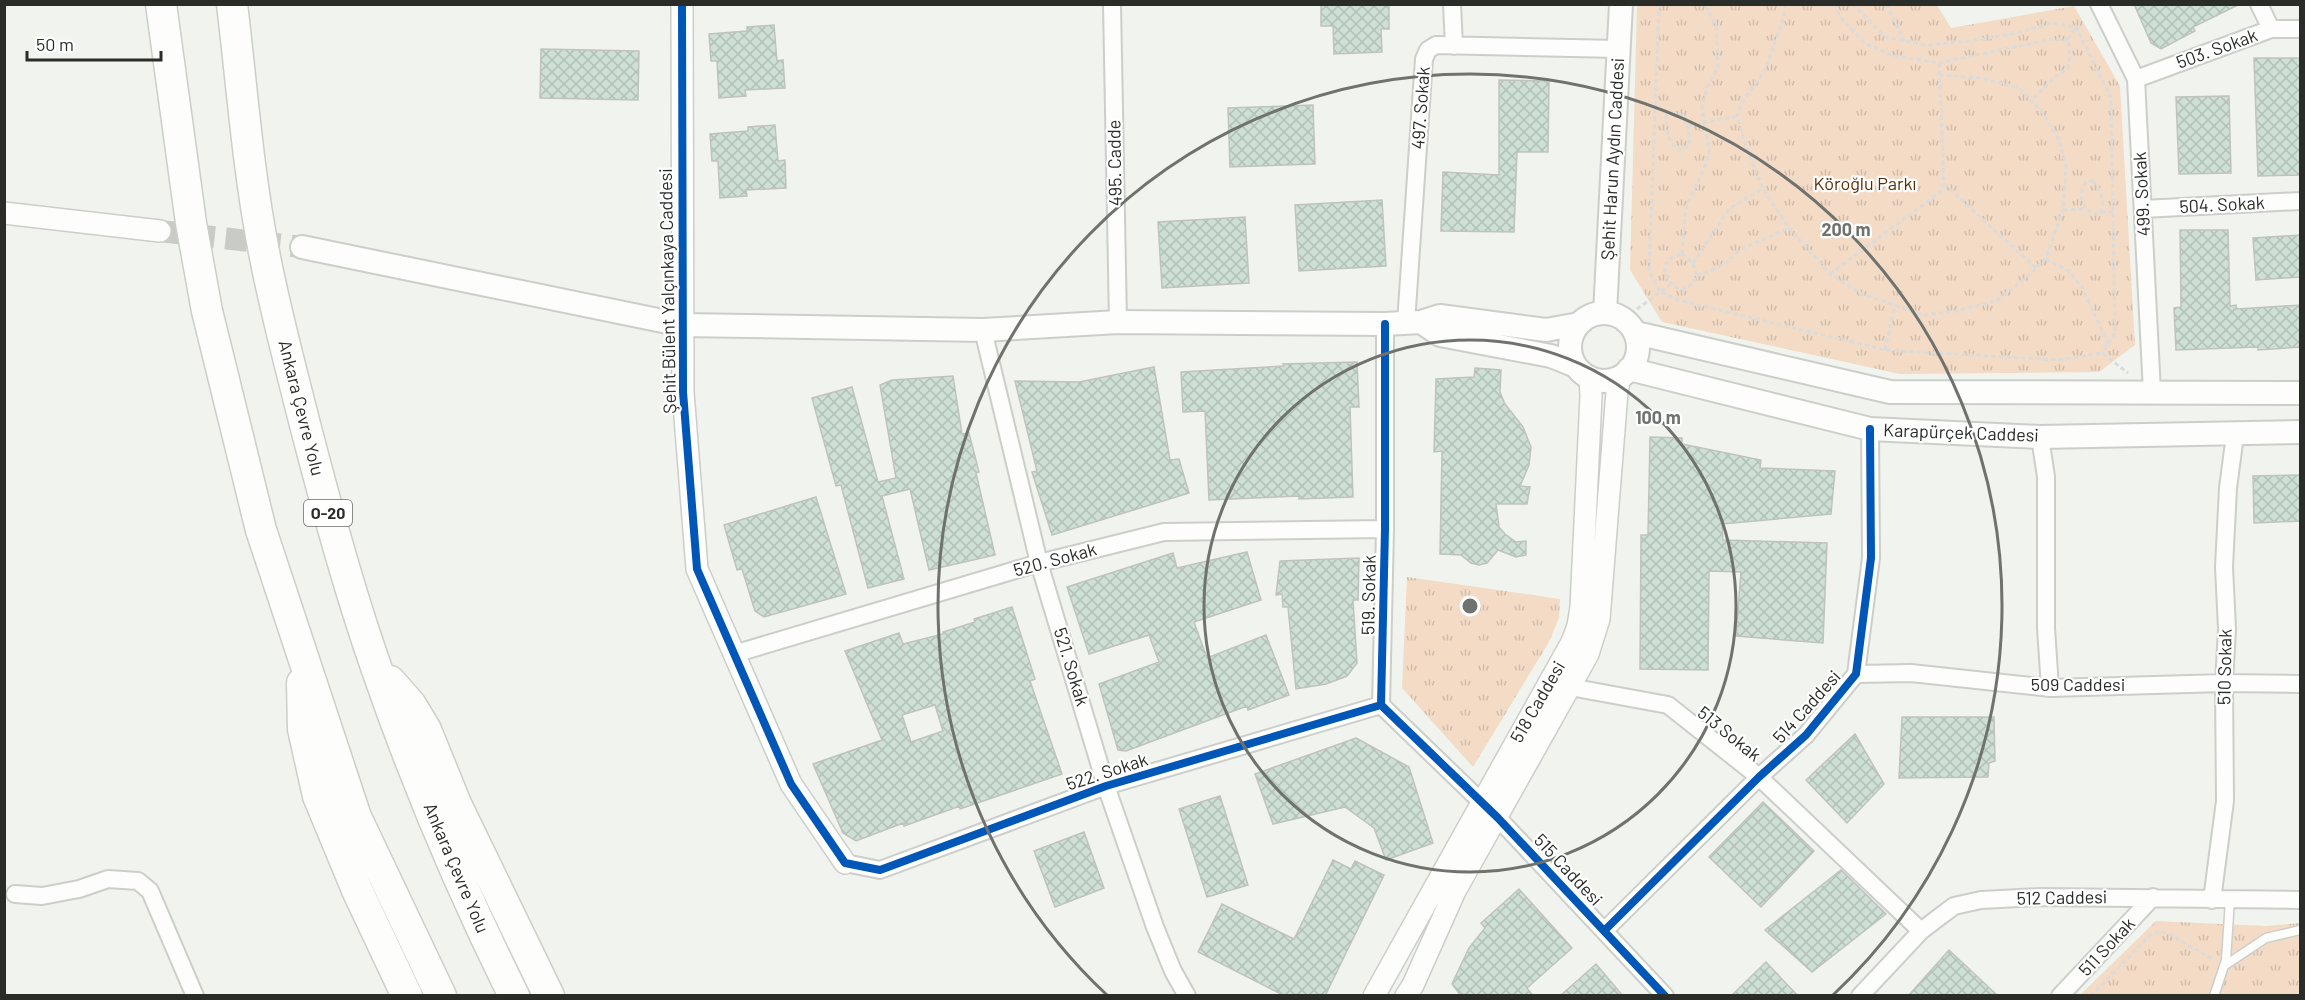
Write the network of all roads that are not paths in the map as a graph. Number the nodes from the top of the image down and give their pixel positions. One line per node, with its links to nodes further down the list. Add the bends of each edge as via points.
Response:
1 (162, 4): 36 (highway, via 191,223 207,311 261,530)
2 (232, 4): 38 (highway, Ankara Çevre Yolu / O-20, via 264,252 323,497)
3 (682, 4): 23 (street, Şehit Bülent Yalçınkaya Caddesi)
4 (1112, 4): 20 (street, 495. Cadde)
5 (1452, 4): 11 (street)
6 (1621, 4): 12 (main road, Şehit Harun Aydın Caddesi)
7 (2099, 4): 13 (street, 499. Sokak)
8 (2259, 4): 9 (street)
9 (2271, 29): 10 (street, 503. Sokak); 13 (street, 503. Sokak)
10 (2301, 29)
11 (1454, 46): 12 (street, 497. Sokak); 21 (street, 497. Sokak, via 1436,45 1424,59)
12 (1619, 49): 19 (main road, Şehit Harun Aydın Caddesi)
13 (2136, 79): 15 (street, 499. Sokak)
14 (2301, 201): 15 (street, 504. Sokak)
15 (2143, 209): 28 (street, 499. Sokak)
16 (4, 213): 17 (street)
17 (160, 231)
18 (302, 247): 23 (main road)
19 (1605, 313): 22 (main road); 25 (main road, via 1620,317)
20 (1118, 322): 21 (main road); 24 (main road)
21 (1404, 323): 22 (main road, via 1440,316 1546,330); 26 (main road, via 1440,335 1551,356); 34 (street, 519. Sokak)
22 (1579, 324): 26 (main road, via 1571,345 1572,356)
23 (682, 325): 24 (main road); 37 (street, Şehit Bülent Yalçınkaya Caddesi, via 683,392 697,569)
24 (983, 330): 35 (street, 521. Sokak)
25 (1636, 333): 27 (main road, via 1637,355); 28 (main road, via 1890,392)
26 (1583, 371): 27 (main road, via 1605,381); 47 (street, 518 Caddesi, via 1591,396 1578,626)
27 (1625, 373): 30 (main road, Karapürçek Caddesi); 42 (street, 518 Caddesi, via 1617,392 1599,620 1588,654)
28 (2152, 392): 29 (main road)
29 (2301, 393)
30 (1870, 429): 33 (main road, Karapürçek Caddesi); 39 (street, 514 Caddesi, via 1871,558)
31 (2301, 432): 32 (main road, Karapürçek Caddesi)
32 (2235, 435): 33 (main road, Karapürçek Caddesi); 40 (street, 510 Sokak, via 2225,544)
33 (2040, 437): 43 (street, via 2046,477)
34 (1385, 529): 35 (street, 520. Sokak, via 1164,532); 44 (street, 519. Sokak)
35 (1039, 563): 37 (street, 520. Sokak); 46 (street, 521. Sokak)
36 (301, 653): 61 (highway, via 303,729 318,796); 62 (highway, via 356,817)
37 (734, 654): 49 (street, Şehit Bülent Yalçınkaya Caddesi, via 791,784)
38 (375, 664): 63 (highway, Ankara Çevre Yolu / O-20, via 429,805); 64 (highway, via 411,705 426,730 456,804)
39 (1856, 674): 43 (street, 509 Caddesi, via 1911,673); 45 (street, 514 Caddesi, via 1806,735)
40 (2224, 683): 41 (street, 509 Caddesi); 43 (street, 509 Caddesi); 52 (street, 510 Sokak, via 2224,801)
41 (2301, 684)
42 (1570, 687): 45 (street, 513 Sokak, via 1668,705); 48 (street, 518 Caddesi)
43 (2050, 688)
44 (1382, 705): 46 (street, 522. Sokak); 47 (street)
45 (1759, 777): 56 (street, 514 Caddesi); 57 (street, 513 Sokak)
46 (1107, 786): 49 (street, 522. Sokak, via 880,870); 65 (street, 521. Sokak, via 1155,927)
47 (1481, 802): 48 (street); 66 (street, 518 Caddesi)
48 (1498, 818): 56 (street, 515 Caddesi); 59 (street, 518 Caddesi, via 1455,891)
49 (845, 864)
50 (8, 896): 60 (street, via 42,896 108,879 138,881 150,891)
51 (2153, 897): 52 (street, 512 Caddesi); 57 (street, 512 Caddesi, via 1981,900 1954,906); 69 (street, 511 Sokak)
52 (2212, 900): 53 (street, 512 Caddesi)
53 (2230, 900): 54 (street, 512 Caddesi); 58 (lane)
54 (2301, 900)
55 (2301, 930): 58 (lane, via 2266,938)
56 (1604, 931): 67 (street, 515 Caddesi)
57 (1921, 932): 68 (street, 512 Caddesi)
58 (2224, 966): 70 (lane)
59 (1414, 992)
60 (195, 996)
61 (407, 996)
62 (441, 996)
63 (514, 996)
64 (549, 996)
65 (1187, 996)
66 (1374, 996)
67 (1665, 996)
68 (1860, 996)
69 (2060, 996)
70 (2214, 996)

